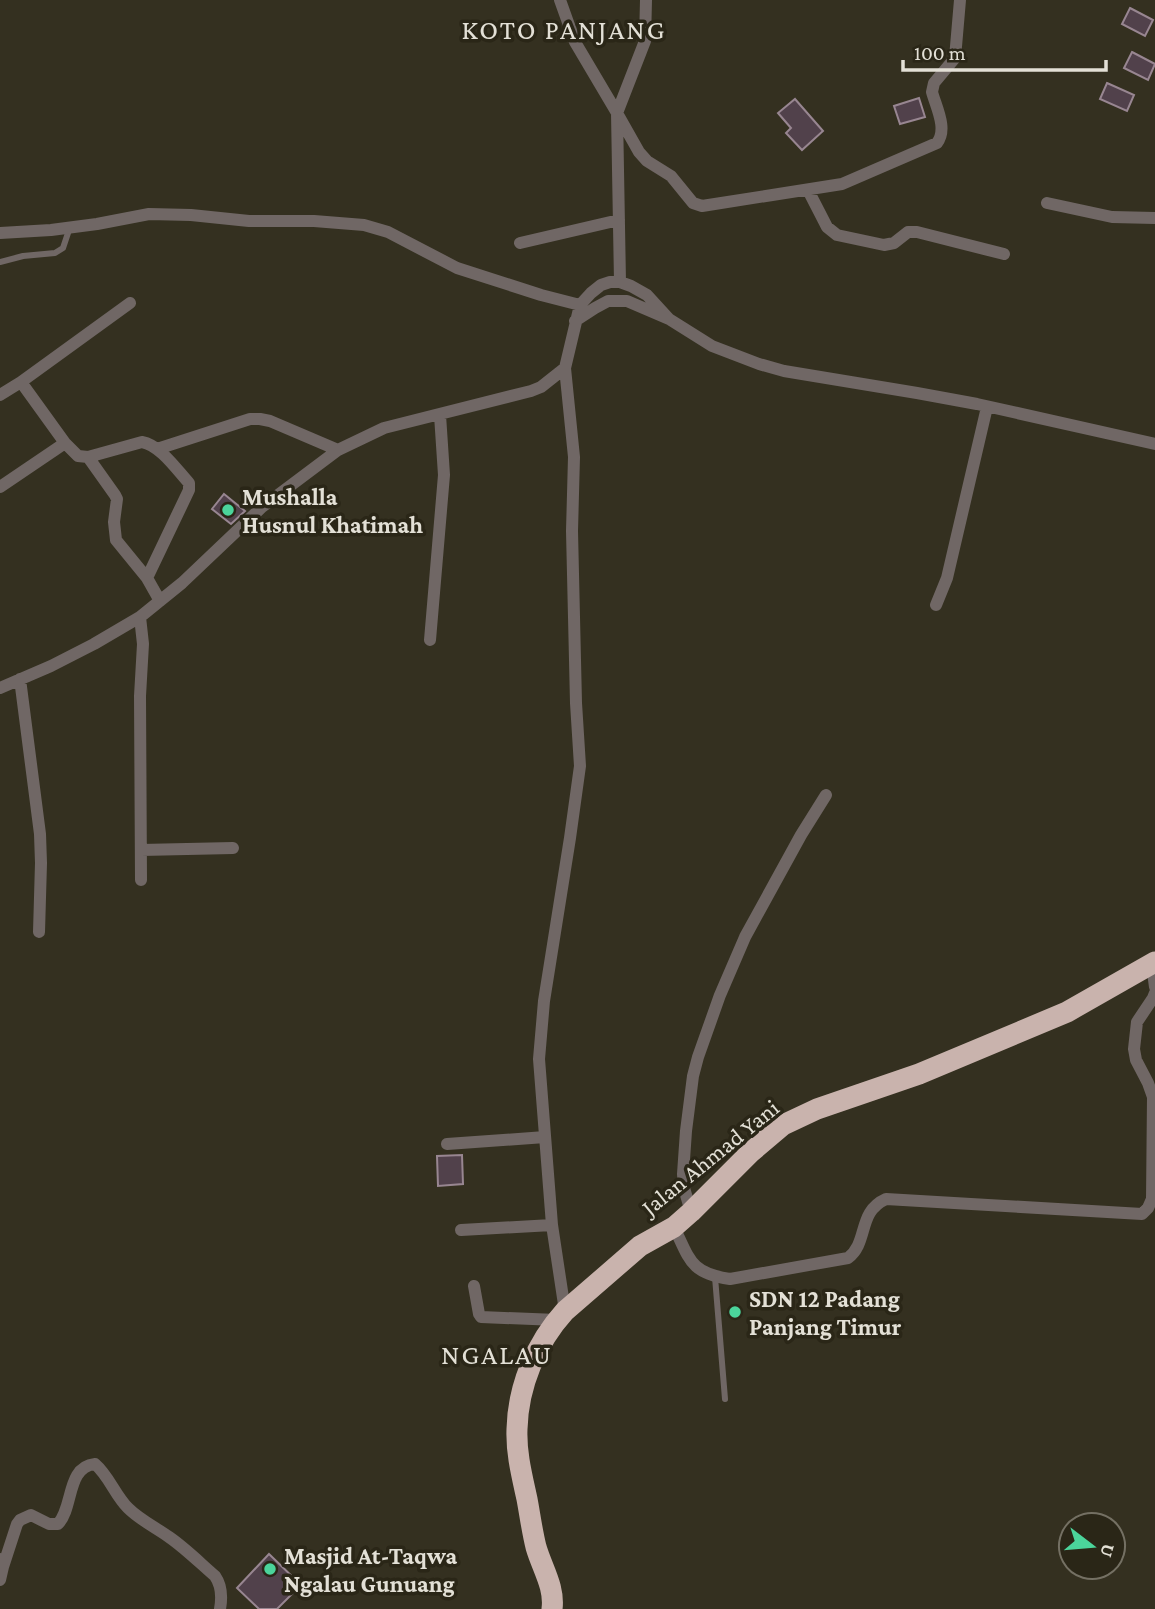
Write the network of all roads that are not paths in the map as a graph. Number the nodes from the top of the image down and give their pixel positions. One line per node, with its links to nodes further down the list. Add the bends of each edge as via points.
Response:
1 (560, 0): 4 (street, via 575,42)
2 (646, 0): 4 (street, via 645,41)
3 (960, 0): 5 (street, via 954,58 932,92 942,137 842,184)
4 (617, 113): 5 (street, via 642,158 671,176 697,205); 8 (street)
5 (808, 190): 12 (street, via 827,228 837,235 884,245 918,232)
6 (1047, 203): 7 (street, via 1112,217)
7 (1155, 218)
8 (620, 220): 11 (street); 14 (street)
9 (70, 227): 10 (street); 13 (lane, via 63,248 55,253); 16 (street, via 149,214 364,225 388,232 457,268)
10 (0, 233)
11 (520, 243)
12 (1004, 254)
13 (0, 262)
14 (620, 282): 16 (street, via 601,285); 17 (street, via 648,295)
15 (130, 303): 20 (street)
16 (580, 305): 18 (street)
17 (669, 318): 18 (street, via 627,301 608,301); 22 (street, via 712,346 783,371)
18 (575, 321): 19 (street)
19 (565, 368): 23 (street, via 531,391); 44 (street, via 574,457 572,544 580,766 544,1000 539,1059)
20 (21, 382): 21 (street); 24 (street)
21 (0, 395)
22 (987, 407): 25 (street); 32 (street, via 947,578)
23 (440, 415): 27 (street, via 384,428); 34 (street, via 444,475)
24 (65, 443): 28 (street, via 78,456); 29 (street)
25 (1155, 444)
26 (157, 449): 27 (street, via 260,419); 28 (street, via 142,442); 30 (street, via 189,483 189,489)
27 (338, 450): 31 (street, via 262,507)
28 (88, 457): 30 (street, via 117,499 116,540)
29 (0, 487)
30 (147, 578): 31 (street)
31 (160, 601): 33 (street)
32 (936, 605)
33 (139, 617): 35 (street); 39 (street, via 143,644)
34 (429, 640)
35 (20, 680): 36 (street); 41 (street, via 40,834)
36 (0, 688)
37 (826, 795): 46 (street, via 745,937 698,1057 683,1174)
38 (233, 848): 39 (street)
39 (141, 850): 40 (street)
40 (141, 880)
41 (39, 932)
42 (1154, 964): 43 (street); 46 (highway, Jalan Ahmad Yani, via 1067,1012 783,1125)
43 (1155, 990): 47 (street, via 1137,1022 1134,1048 1153,1097 1152,1199)
44 (545, 1137): 45 (street); 49 (street)
45 (447, 1144)
46 (691, 1212): 50 (highway, Jalan Ahmad Yani)
47 (1142, 1214): 48 (street); 52 (street, via 886,1199 874,1205 856,1251 848,1258 730,1279)
48 (1155, 1219)
49 (552, 1225): 51 (street); 54 (street)
50 (674, 1227): 52 (street, via 691,1263); 54 (highway, Jalan Ahmad Yani, via 640,1246)
51 (461, 1230)
52 (715, 1277): 55 (lane)
53 (474, 1286): 54 (street, via 481,1317)
54 (561, 1315): 58 (highway, Jalan Ahmad Yani, via 526,1376 517,1430 536,1547)
55 (725, 1399)
56 (2, 1563): 57 (street); 59 (street, via 20,1520 31,1515 58,1524 78,1473 95,1464 138,1518 168,1536 215,1576 220,1584)
57 (0, 1580)
58 (552, 1600)
59 (220, 1609)

